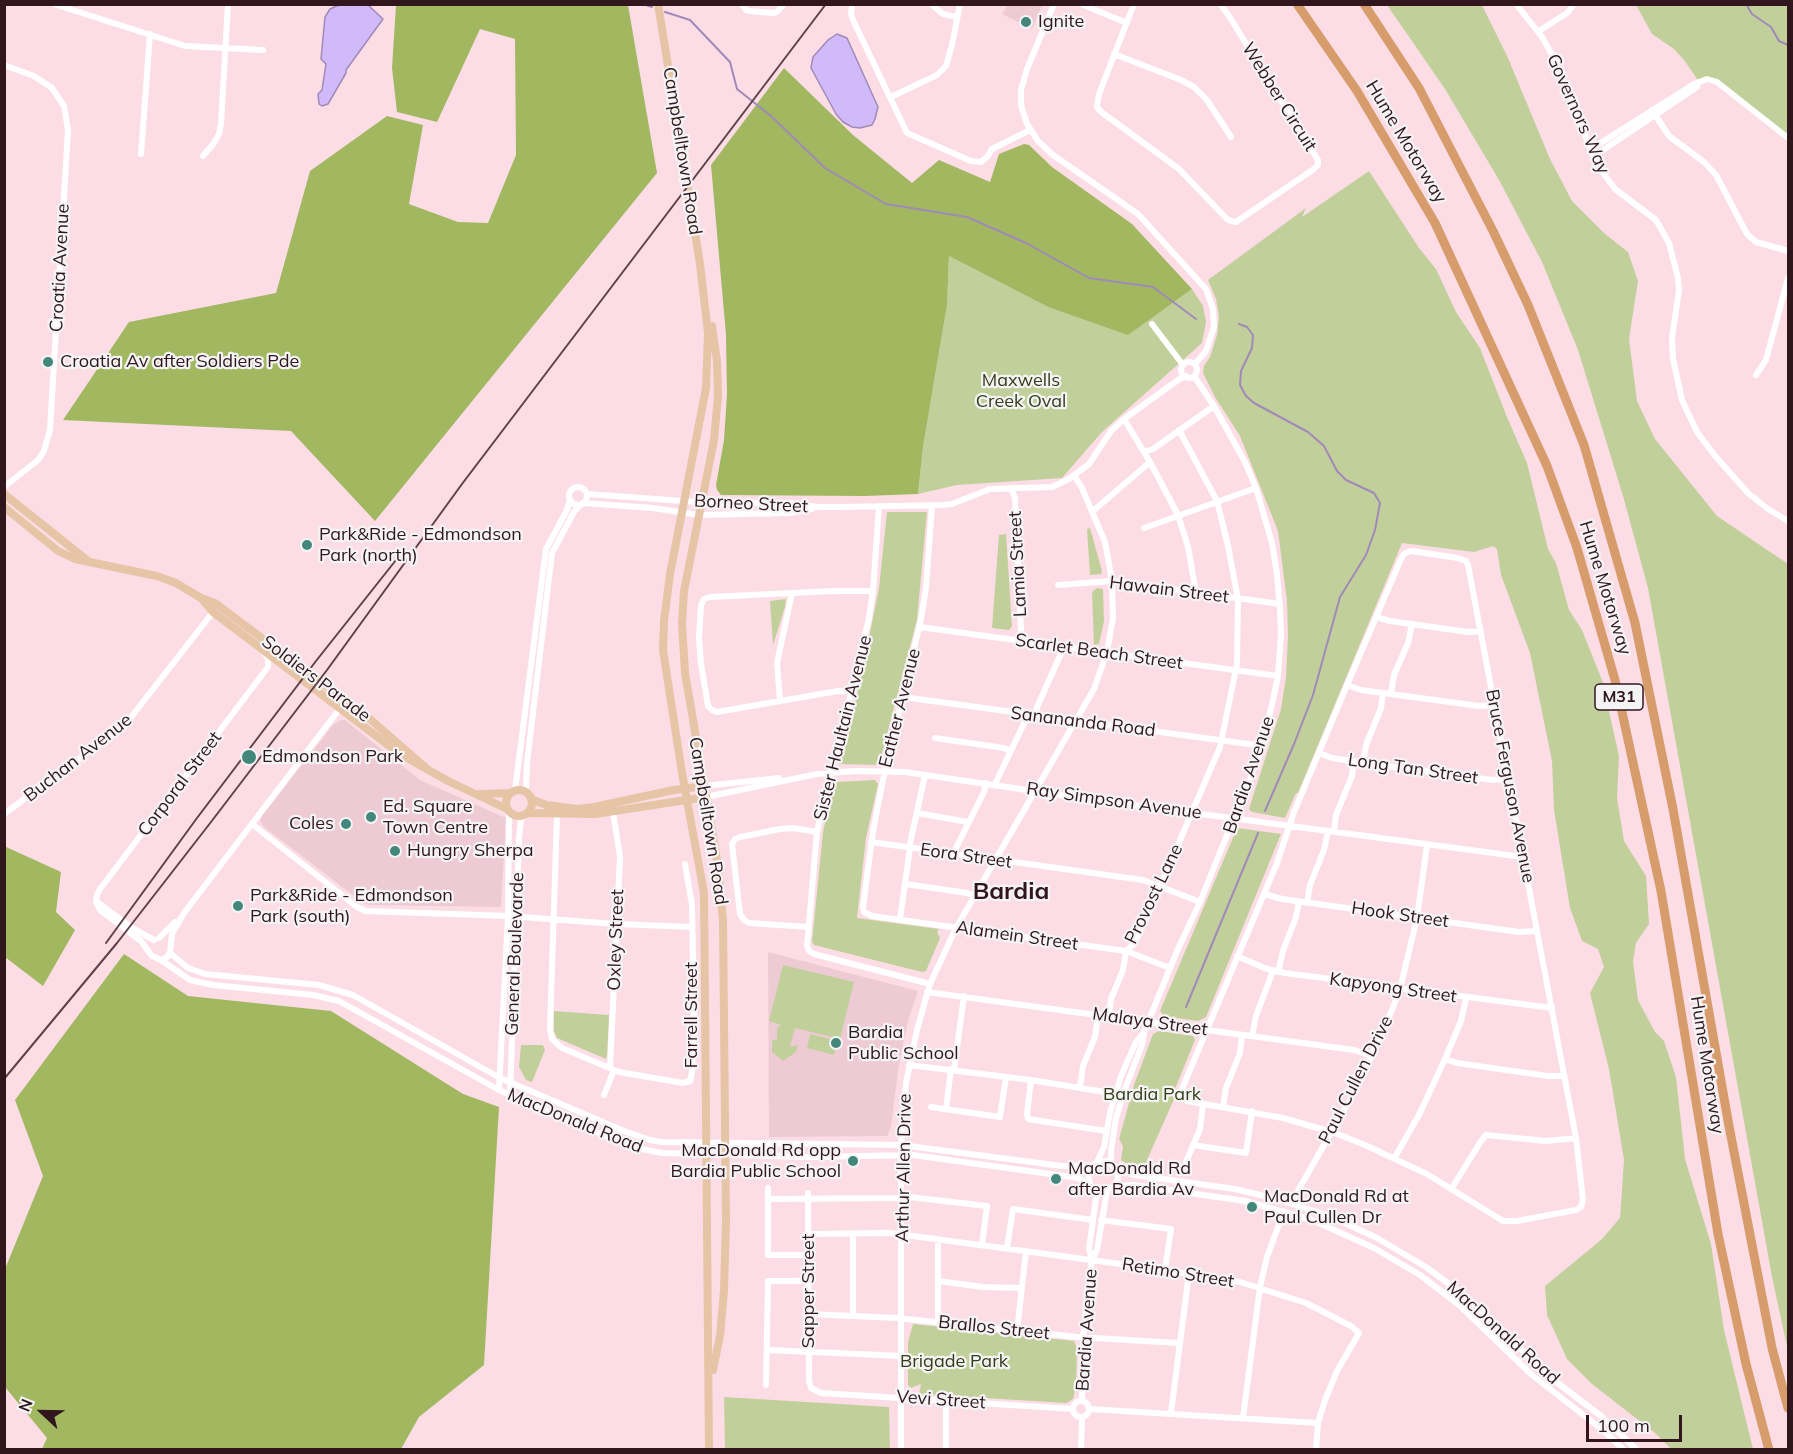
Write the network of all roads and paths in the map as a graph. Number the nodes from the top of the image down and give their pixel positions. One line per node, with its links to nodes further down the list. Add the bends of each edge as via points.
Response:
1 (54, 4): 20 (street)
2 (228, 4): 21 (street)
3 (658, 4): 36 (main road, Campbelltown Road)
4 (742, 4): 5 (street, via 750,11 777,12)
5 (784, 4)
6 (852, 4): 25 (street, via 853,20)
7 (931, 4): 17 (street, via 943,14)
8 (960, 4): 17 (street)
9 (1054, 4): 27 (street, via 1026,69 1022,90 1024,117)
10 (1081, 4): 18 (street)
11 (1134, 4): 18 (street, Webber Circuit)
12 (1220, 4): 23 (street, Webber Circuit, via 1318,160 1314,169 1236,222 1228,220 1179,169 1100,111 1097,101)
13 (1297, 4): 284 (highway, Hume Motorway / M31, via 1357,91 1435,223 1547,466 1577,548 1615,680 1661,891 1718,1234)
14 (1364, 4): 270 (highway, Hume Motorway / M31, via 1419,88 1494,231 1588,457 1635,623 1772,1348)
15 (1516, 4): 19 (street, Governors Way)
16 (1574, 4): 19 (street)
17 (957, 17): 25 (street, via 945,66 937,75)
18 (1126, 23): 23 (street, Webber Circuit)
19 (1539, 31): 30 (street, Governors Way)
20 (150, 34): 21 (street, via 185,46); 31 (street)
21 (225, 47): 22 (street); 32 (street, via 219,134)
22 (263, 50)
23 (1114, 54): 28 (street, via 1194,87)
24 (4, 65): 49 (street, Croatia Avenue, via 34,76 52,88 64,106 68,130 50,430 38,460)
25 (891, 97): 27 (street, via 907,133 971,161 981,162 992,149)
26 (1654, 112): 29 (street, via 1698,83 1712,80); 30 (street); 33 (street); 34 (street, via 1669,135 1716,175 1747,234 1761,244)
27 (1030, 130): 38 (street, via 1057,158 1138,214 1206,289 1214,327 1206,351)
28 (1231, 137)
29 (1788, 138)
30 (1591, 149): 33 (street, Governors Way)
31 (141, 154)
32 (202, 156)
33 (1594, 156): 67 (street, Governors Way, via 1615,189 1656,220 1669,243 1678,278 1673,359 1682,400 1697,432 1748,493)
34 (1788, 251)
35 (1788, 278): 40 (street, via 1766,360)
36 (705, 297): 55 (main road, Campbelltown Road, via 706,388); 57 (main road, Campbelltown Road, via 717,361 718,396)
37 (1152, 324): 39 (street)
38 (1195, 364): 39 (street); 42 (street)
39 (1183, 365): 41 (street)
40 (1756, 375)
41 (1186, 376): 42 (street); 44 (street, Borneo Street)
42 (1194, 376): 43 (street, Bardia Avenue)
43 (1214, 406): 45 (street); 51 (street, Bardia Avenue)
44 (1124, 419): 46 (street); 48 (street, Borneo Street, via 1089,464)
45 (1179, 430): 46 (street); 56 (street, Provost Lane)
46 (1144, 452): 47 (street)
47 (1150, 462): 63 (street); 66 (street)
48 (1074, 475): 50 (street, Borneo Street, via 1052,487); 63 (street, Arthur Allen Drive)
49 (4, 487)
50 (1011, 488): 60 (street, Borneo Street, via 990,489 952,504); 84 (street, Lamia Street, via 1015,498)
51 (1256, 488): 56 (street); 77 (street, Bardia Avenue, via 1272,543)
52 (4, 494): 69 (main road, Soldiers Parade)
53 (587, 494): 54 (street, via 574,487); 55 (street, Borneo Street); 58 (street)
54 (570, 500): 58 (street); 88 (street, via 546,549)
55 (684, 501): 57 (street, Borneo Street); 64 (main road, Campbelltown Road)
56 (1217, 501): 66 (street); 76 (street, Provost Lane)
57 (702, 502): 61 (street, Borneo Street); 65 (main road, Campbelltown Road)
58 (582, 504): 64 (street, Borneo Street, via 653,508); 80 (street, via 552,553)
59 (879, 506): 60 (street, Borneo Street); 61 (street, Borneo Street); 72 (street, Sister Haultain Avenue)
60 (932, 506): 82 (street, Eather Avenue)
61 (819, 507): 65 (street, Borneo Street, via 789,513)
62 (7, 509): 69 (main road, Soldiers Parade)
63 (1093, 511): 70 (street, Arthur Allen Drive, via 1105,542)
64 (681, 514): 65 (street, Borneo Street); 118 (main road, Campbelltown Road, via 666,600 663,650)
65 (699, 515): 117 (main road, Campbelltown Road, via 684,591 682,623 685,673)
66 (1178, 515): 68 (street); 74 (street)
67 (1788, 521)
68 (1144, 528)
69 (43, 532): 75 (main road, Soldiers Parade, via 58,550 69,556 168,580)
70 (1112, 581): 71 (street, Hawain Street); 74 (street, Hawain Street); 87 (street, Arthur Allen Drive, via 1113,618)
71 (1058, 585)
72 (873, 591): 73 (street); 94 (street, Sister Haultain Avenue)
73 (792, 593): 98 (street, via 777,663); 98 (street, via 707,598 700,610 701,664 709,708 717,712)
74 (1196, 593): 76 (street, Hawain Street)
75 (201, 598): 78 (main road, Soldiers Parade); 90 (main road, Soldiers Parade, via 215,603)
76 (1238, 599): 77 (street, Hawain Street); 91 (street, Provost Lane)
77 (1280, 604): 92 (street, Bardia Avenue)
78 (213, 612): 86 (main road, Soldiers Parade); 130 (street, Buchan Avenue, via 125,725)
79 (1376, 617): 81 (street); 83 (street, Bruce Ferguson Avenue, via 1402,556 1416,552 1466,561); 93 (street, Bruce Ferguson Avenue)
80 (544, 622): 88 (street, via 539,623); 122 (street, via 527,763)
81 (1412, 624): 83 (street); 96 (street)
82 (920, 627): 84 (street, Scarlet Beach Street); 97 (street, Eather Avenue)
83 (1481, 631): 100 (street, Bruce Ferguson Avenue)
84 (1019, 641): 85 (street, Scarlet Beach Street)
85 (1064, 647): 87 (street, Scarlet Beach Street); 101 (street)
86 (262, 649): 89 (street); 90 (main road, Soldiers Parade)
87 (1107, 652): 91 (street, Scarlet Beach Street); 102 (street, Arthur Allen Drive, via 1094,689)
88 (532, 659): 120 (street)
89 (268, 667): 90 (street); 164 (street, Corporal Street, via 97,895 96,902)
90 (290, 667): 99 (main road, Soldiers Parade)
91 (1236, 671): 92 (street, Scarlet Beach Street); 104 (street, Provost Lane)
92 (1278, 676): 105 (street, Bardia Avenue)
93 (1347, 685): 95 (street); 107 (street, Bruce Ferguson Avenue)
94 (852, 692): 98 (street); 111 (street, Sister Haultain Avenue)
95 (1383, 693): 96 (street); 109 (street)
96 (1391, 694): 100 (street)
97 (903, 697): 101 (street, Sanananda Road); 110 (street, Eather Avenue)
98 (780, 701)
99 (342, 705): 121 (main road, Soldiers Parade, via 400,754 448,782); 135 (street)
100 (1495, 705): 114 (street, Bruce Ferguson Avenue)
101 (1031, 715): 102 (street, Sanananda Road); 106 (street)
102 (1075, 721): 104 (street, Sanananda Road); 119 (street, Arthur Allen Drive)
103 (934, 738): 106 (street)
104 (1221, 741): 105 (street, Sanananda Road); 128 (street, Provost Lane)
105 (1263, 746): 133 (street, Bardia Avenue)
106 (1010, 751): 116 (street)
107 (1319, 753): 108 (street, Long Tan Street); 136 (street, Bruce Ferguson Avenue)
108 (1354, 761): 109 (street, Long Tan Street); 137 (street)
109 (1363, 763): 114 (street, Long Tan Street)
110 (885, 771): 111 (street, Ray Simpson Avenue); 112 (street, Ray Simpson Avenue); 139 (street, Eather Avenue)
111 (830, 772): 113 (street, Ray Simpson Avenue); 138 (street, Sister Haultain Avenue)
112 (925, 775): 115 (street, Ray Simpson Avenue); 129 (street)
113 (797, 777): 117 (street); 123 (street, Ray Simpson Avenue)
114 (1508, 779): 143 (street, Bruce Ferguson Avenue)
115 (986, 783): 116 (street, Ray Simpson Avenue); 134 (street)
116 (995, 784): 119 (street, Ray Simpson Avenue)
117 (704, 786): 118 (main road); 123 (main road, Campbelltown Road)
118 (685, 788): 124 (main road, Campbelltown Road); 125 (main road)
119 (1034, 790): 128 (street, Ray Simpson Avenue); 144 (street, Arthur Allen Drive)
120 (512, 791): 121 (main road, Soldiers Parade); 122 (main road); 126 (main road, via 506,800)
121 (479, 794): 126 (main road, Soldiers Parade)
122 (529, 795): 125 (main road, via 539,803); 131 (main road, via 531,806)
123 (706, 797): 124 (main road); 215 (main road, Campbelltown Road, via 723,921)
124 (687, 799): 127 (main road); 214 (main road, Campbelltown Road, via 704,893)
125 (584, 808): 127 (main road, via 609,807)
126 (508, 810): 131 (main road, via 517,816); 154 (street)
127 (613, 812): 132 (main road); 159 (street, Oxley Street, via 620,857)
128 (1192, 812): 133 (street, Ray Simpson Avenue); 147 (street, Provost Lane)
129 (916, 813): 134 (street); 141 (street)
130 (4, 814)
131 (526, 814): 132 (main road); 155 (street, General Boulevarde, via 521,820 519,838)
132 (557, 814): 157 (street, Farrell Street)
133 (1235, 818): 136 (street, Ray Simpson Avenue); 150 (street, Bardia Avenue)
134 (968, 822): 142 (street)
135 (252, 824): 153 (street); 154 (street, via 362,910)
136 (1290, 825): 137 (street, Ray Simpson Avenue); 148 (street, Bruce Ferguson Avenue)
137 (1331, 831): 140 (street, Ray Simpson Avenue); 151 (street)
138 (817, 832): 161 (street, Sister Haultain Avenue); 161 (street, via 780,829 740,837 732,844 744,920)
139 (871, 842): 141 (street, Eora Street); 152 (street, Eather Avenue)
140 (1427, 845): 143 (street, Ray Simpson Avenue); 156 (street, Paul Cullen Drive)
141 (909, 848): 142 (street, Eora Street); 146 (street)
142 (953, 854): 144 (street, Eora Street)
143 (1523, 857): 163 (street, Bruce Ferguson Avenue)
144 (996, 860): 147 (street, Eora Street); 149 (street, Arthur Allen Drive)
145 (685, 864): 160 (street, Farrell Street)
146 (906, 884): 149 (street); 158 (street)
147 (1161, 885): 150 (street, Eora Street); 168 (street, Provost Lane, via 1134,944)
148 (1264, 894): 151 (street, Hook Street); 170 (street, Bruce Ferguson Avenue)
149 (975, 896): 162 (street, Arthur Allen Drive)
150 (1200, 902): 173 (street, Bardia Avenue)
151 (1303, 902): 156 (street, Hook Street); 174 (street)
152 (863, 909): 158 (street, Alamein Street, via 872,916)
153 (184, 913): 165 (street); 166 (street)
154 (508, 916): 155 (street); 172 (street)
155 (516, 917): 157 (street); 172 (street, via 511,926); 199 (street, General Boulevarde)
156 (1418, 918): 163 (street, Hook Street); 176 (street, Paul Cullen Drive)
157 (554, 919): 159 (street); 193 (street, Farrell Street, via 552,1039 562,1048)
158 (900, 919): 162 (street, Alamein Street)
159 (616, 924): 160 (street); 193 (street, Oxley Street)
160 (692, 927): 193 (street, Farrell Street, via 694,1023 690,1081 678,1083)
161 (808, 927): 175 (street, Sister Haultain Avenue, via 807,949 814,954)
162 (956, 928): 168 (street, Alamein Street); 175 (street, Arthur Allen Drive)
163 (1537, 931): 182 (street, Bruce Ferguson Avenue)
164 (143, 938): 165 (street); 167 (street)
165 (156, 939): 166 (street, via 167,940); 167 (street)
166 (170, 945): 169 (street)
167 (149, 950): 171 (street)
168 (1126, 951): 173 (street, Alamein Street); 184 (street, Provost Lane)
169 (170, 952): 171 (street); 178 (street, MacDonald Road, via 188,968 206,974 319,985)
170 (1237, 956): 174 (street, Kapyong Street); 186 (street, Bruce Ferguson Avenue)
171 (161, 960): 181 (street, MacDonald Road, via 198,982 313,995)
172 (506, 967): 197 (street)
173 (1170, 969): 185 (street, Bardia Avenue)
174 (1275, 971): 176 (street, Kapyong Street); 189 (street)
175 (930, 984): 177 (street, Arthur Allen Drive)
176 (1400, 989): 180 (street, Kapyong Street); 190 (street, Paul Cullen Drive)
177 (927, 992): 179 (street, Malaya Street); 192 (street, Arthur Allen Drive)
178 (353, 995): 181 (street); 197 (street, MacDonald Road)
179 (964, 996): 183 (street, Malaya Street); 194 (street)
180 (1466, 998): 182 (street, Kapyong Street); 191 (street)
181 (349, 1005): 201 (street, MacDonald Road)
182 (1552, 1008): 195 (street, Bruce Ferguson Avenue)
183 (1098, 1015): 184 (street, Malaya Street); 200 (street)
184 (1109, 1017): 185 (street, Malaya Street)
185 (1148, 1022): 186 (street, Malaya Street); 187 (street, Bardia Avenue)
186 (1207, 1030): 188 (street, Malaya Street); 206 (street, Bruce Ferguson Avenue, via 1182,1093 1187,1101)
187 (1144, 1032): 202 (street, Bardia Avenue); 205 (street, Bardia Avenue, via 1143,1045)
188 (1242, 1035): 189 (street, Malaya Street); 208 (street)
189 (1252, 1036): 190 (street, Malaya Street)
190 (1372, 1056): 212 (street, Paul Cullen Drive)
191 (1445, 1059): 195 (street); 221 (street)
192 (909, 1065): 194 (street); 216 (street, Arthur Allen Drive)
193 (612, 1069): 204 (street, Oxley Street)
194 (952, 1070): 196 (street); 209 (street)
195 (1564, 1076): 213 (street, Bruce Ferguson Avenue)
196 (1006, 1077): 198 (street); 209 (street, via 1000,1117)
197 (500, 1078): 199 (street, MacDonald Road); 201 (street)
198 (1031, 1080): 200 (street); 211 (street, via 1028,1119)
199 (510, 1083): 203 (street, General Boulevarde); 214 (street, MacDonald Road, via 639,1137 662,1142)
200 (1080, 1087): 202 (street)
201 (499, 1090): 203 (street, MacDonald Road)
202 (1115, 1092): 205 (street); 211 (street, Bardia Avenue)
203 (510, 1095): 218 (street, MacDonald Road, via 637,1148)
204 (604, 1095)
205 (1123, 1095): 224 (street, Bardia Avenue, via 1112,1140)
206 (1203, 1104): 208 (street, Bruce Ferguson Avenue); 217 (street, via 1200,1129)
207 (931, 1107): 209 (street)
208 (1223, 1107): 210 (street, Bruce Ferguson Avenue)
209 (946, 1109)
210 (1252, 1111): 212 (street, Bruce Ferguson Avenue); 217 (street, via 1246,1153)
211 (1106, 1131): 223 (street, Bardia Avenue, via 1104,1147)
212 (1331, 1132): 221 (street, Bruce Ferguson Avenue); 235 (street, Paul Cullen Drive)
213 (1576, 1138): 229 (street, via 1546,1141 1486,1135); 229 (street, Bruce Ferguson Avenue, via 1583,1200 1579,1209 1503,1221)
214 (708, 1142): 215 (street, MacDonald Road); 218 (main road, Campbelltown Road)
215 (725, 1142): 216 (street, MacDonald Road); 219 (main road, Campbelltown Road)
216 (901, 1145): 220 (street, Arthur Allen Drive); 223 (street, MacDonald Road, via 1062,1166)
217 (1193, 1145): 222 (street)
218 (707, 1154): 219 (street, MacDonald Road); 264 (main road, Campbelltown Road)
219 (725, 1154): 220 (street, MacDonald Road); 264 (main road, Campbelltown Road, via 724,1290 720,1336)
220 (901, 1155): 226 (street, MacDonald Road, via 1072,1177); 233 (street, Arthur Allen Drive)
221 (1395, 1157): 229 (street, Bruce Ferguson Avenue)
222 (1186, 1162)
223 (1095, 1163): 224 (street); 226 (street, via 1088,1174)
224 (1111, 1163): 225 (street)
225 (1117, 1170): 227 (street); 235 (street, MacDonald Road, via 1235,1189)
226 (1090, 1184): 230 (street)
227 (1115, 1186): 231 (street); 236 (street, MacDonald Road, via 1195,1193)
228 (768, 1188): 234 (street)
229 (1452, 1188)
230 (1097, 1190): 231 (street); 237 (street, Bardia Avenue)
231 (1107, 1191): 238 (street, Bardia Avenue)
232 (808, 1196): 233 (street); 234 (street); 239 (street, Sapper Street)
233 (902, 1197): 241 (street, Arthur Allen Drive); 243 (street, via 987,1206)
234 (768, 1199): 246 (street, via 768,1255)
235 (1291, 1203): 283 (street, MacDonald Road, via 1356,1228 1426,1267 1479,1308 1534,1363)
236 (1284, 1211): 252 (street); 282 (street, MacDonald Road, via 1344,1233 1420,1275 1475,1319 1532,1375)
237 (1093, 1220): 244 (street, via 1013,1209); 247 (street, Bardia Avenue, via 1089,1249)
238 (1101, 1220): 247 (street, Bardia Avenue); 248 (street, via 1171,1229)
239 (809, 1234): 240 (street, Retimo Street); 246 (street, Sapper Street)
240 (853, 1234): 241 (street, Retimo Street); 255 (street)
241 (902, 1234): 242 (street, Retimo Street); 256 (street, Arthur Allen Drive)
242 (938, 1239): 243 (street, Retimo Street); 251 (street)
243 (982, 1245): 244 (street, Retimo Street)
244 (1007, 1248): 245 (street, Retimo Street)
245 (1026, 1251): 247 (street, Retimo Street); 253 (street)
246 (809, 1255): 250 (street, Sapper Street)
247 (1092, 1260): 248 (street, Retimo Street); 259 (street, Bardia Avenue)
248 (1165, 1270): 249 (street, Retimo Street)
249 (1189, 1273): 252 (street, Retimo Street); 260 (street)
250 (809, 1281): 254 (street, Sapper Street); 261 (street, via 768,1281)
251 (938, 1281): 253 (street); 257 (street)
252 (1260, 1287): 275 (street); 276 (street, Retimo Street, via 1325,1312 1359,1333 1331,1384)
253 (1022, 1288): 258 (street)
254 (809, 1314): 255 (street, Brallos Street); 262 (street, Sapper Street)
255 (853, 1316): 256 (street, Brallos Street)
256 (902, 1319): 257 (street, Brallos Street); 263 (street, Arthur Allen Drive)
257 (938, 1322): 258 (street, Brallos Street)
258 (1017, 1331): 259 (street, Brallos Street)
259 (1083, 1337): 260 (street, Brallos Street); 269 (street, Bardia Avenue)
260 (1179, 1343): 273 (street)
261 (768, 1350): 262 (street); 265 (street)
262 (809, 1352): 263 (street); 266 (street, Sapper Street)
263 (902, 1356): 267 (street, Arthur Allen Drive)
264 (709, 1385): 277 (main road, Campbelltown Road)
265 (766, 1385)
266 (811, 1388): 267 (street, Vevi Street, via 821,1394)
267 (901, 1397): 268 (street, Vevi Street); 278 (street, Arthur Allen Drive)
268 (946, 1400): 271 (street, Vevi Street); 279 (street)
269 (1082, 1401): 271 (street, via 1076,1402); 272 (street)
270 (1788, 1408)
271 (1073, 1409): 274 (street, via 1074,1414)
272 (1089, 1409): 273 (street); 274 (street)
273 (1171, 1413): 275 (street)
274 (1082, 1417): 280 (street, Bardia Avenue)
275 (1243, 1418): 276 (street)
276 (1318, 1423): 281 (street)
277 (709, 1449)
278 (901, 1449)
279 (945, 1449)
280 (1081, 1449)
281 (1316, 1449)
282 (1624, 1449)
283 (1637, 1449)
284 (1769, 1449)

